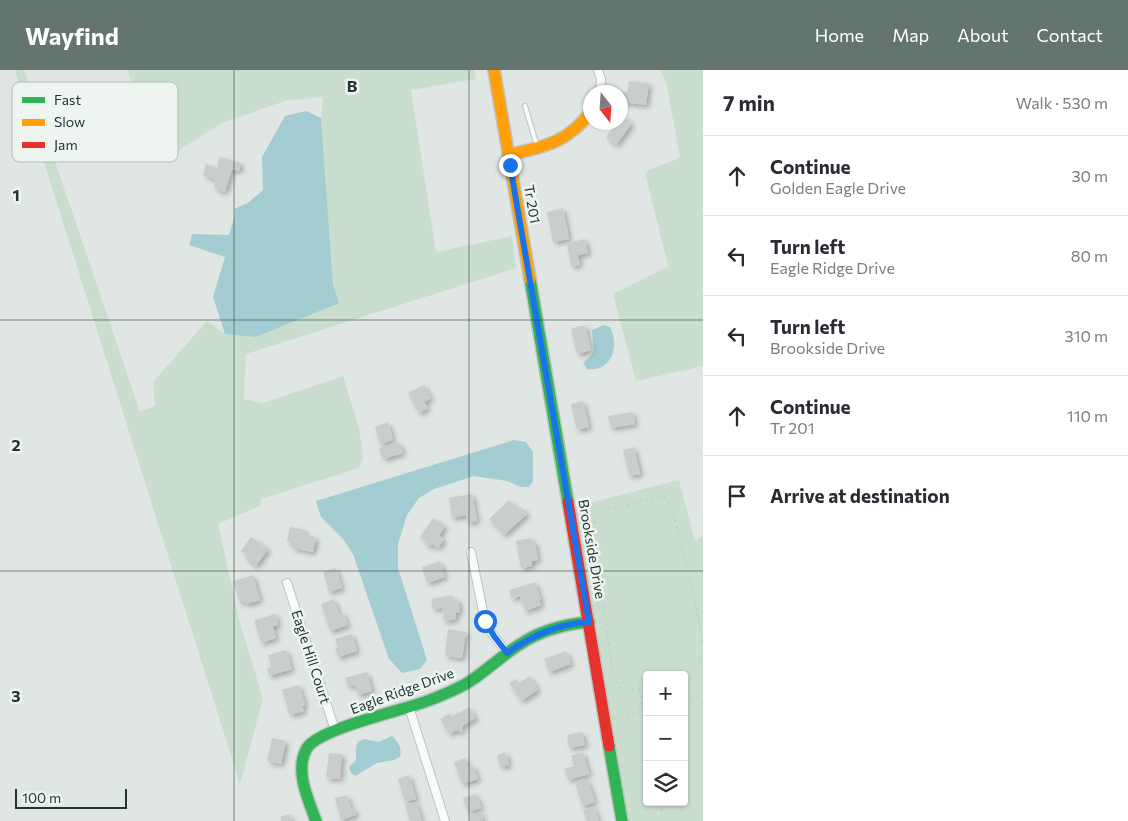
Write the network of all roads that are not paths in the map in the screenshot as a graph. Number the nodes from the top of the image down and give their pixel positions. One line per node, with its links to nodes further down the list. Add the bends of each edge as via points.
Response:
1 (494, 70): 7 (street, Tr 201)
2 (598, 70): 3 (street)
3 (600, 85)
4 (525, 106): 6 (lane)
5 (583, 124): 6 (street, via 557,144)
6 (538, 148): 7 (street)
7 (508, 155): 8 (street, Tr 201)
8 (530, 283): 11 (street, Brookside Drive)
9 (471, 552): 12 (street, via 485,621)
10 (287, 583): 14 (street, Eagle Hill Court)
11 (589, 622): 12 (street, Eagle Ridge Drive, via 551,629); 17 (street, Brookside Drive)
12 (507, 653): 13 (street, Eagle Ridge Drive, via 461,686)
13 (409, 706): 14 (street, Eagle Ridge Drive); 16 (street)
14 (335, 730): 15 (street, Eagle Ridge Drive, via 317,738 302,760)
15 (316, 821)
16 (445, 821)
17 (622, 821)

